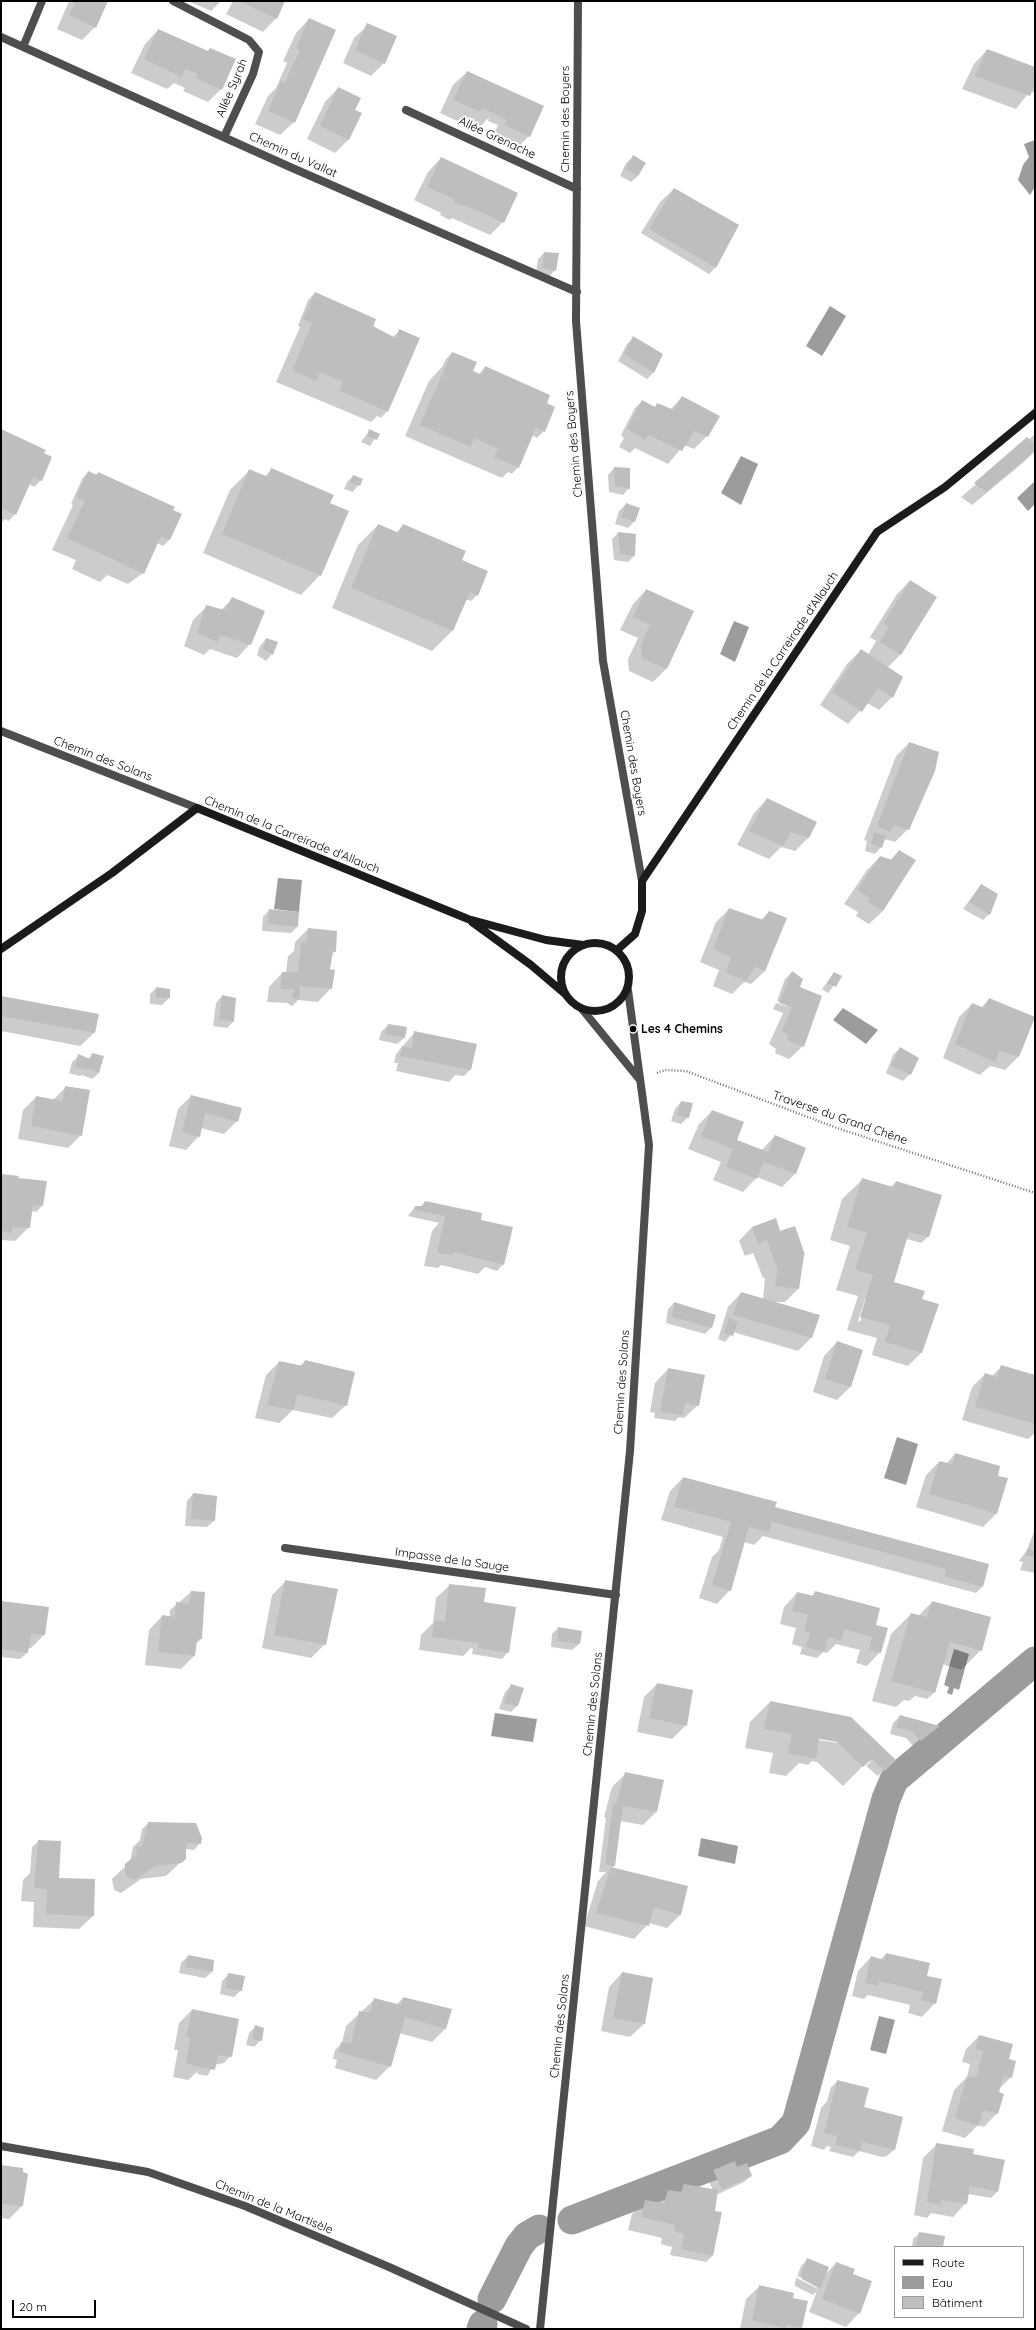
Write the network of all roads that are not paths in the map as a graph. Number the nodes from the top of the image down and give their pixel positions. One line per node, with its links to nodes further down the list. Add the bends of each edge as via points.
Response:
1 (42, 1): 5 (street)
2 (173, 1): 7 (street, Allée Syrah, via 249,40 259,52 253,74)
3 (578, 1): 8 (street, Chemin des Boyers)
4 (1, 37): 5 (street, Chemin du Vallat)
5 (22, 47): 7 (street, Chemin du Vallat)
6 (406, 110): 8 (street, Allée Grenache)
7 (224, 137): 9 (street, Chemin du Vallat)
8 (577, 189): 9 (street, Chemin des Boyers)
9 (576, 292): 13 (street, Chemin des Boyers, via 576,321 603,661)
10 (1035, 413): 13 (street, Chemin de la Carreirade d'Allauch, via 945,487 877,532)
11 (1, 731): 12 (street, Chemin des Solans)
12 (197, 808): 14 (street, Chemin de la Carreirade d'Allauch); 16 (street, Chemin de la Carreirade d'Allauch, via 112,873)
13 (642, 881): 17 (street, via 642,911 635,934)
14 (468, 919): 15 (street, Chemin de la Carreirade d'Allauch, via 546,940); 19 (street, Chemin de la Carreirade d'Allauch, via 531,965)
15 (583, 945): 17 (street, via 595,942); 19 (street, via 572,951 561,971 561,984)
16 (1, 949)
17 (617, 950): 18 (street, via 629,968)
18 (628, 990): 20 (street, via 622,999 604,1011); 21 (street, Chemin des Solans)
19 (565, 995): 20 (street)
20 (582, 1009): 21 (street)
21 (640, 1080): 23 (street, Chemin des Solans, via 649,1145 630,1451)
22 (285, 1548): 23 (street, Impasse de la Sauge)
23 (616, 1595): 26 (street, Chemin des Solans)
24 (1, 2146): 25 (street, Chemin de la Martisèle, via 148,2172 245,2206)
25 (526, 2329)
26 (540, 2329)

